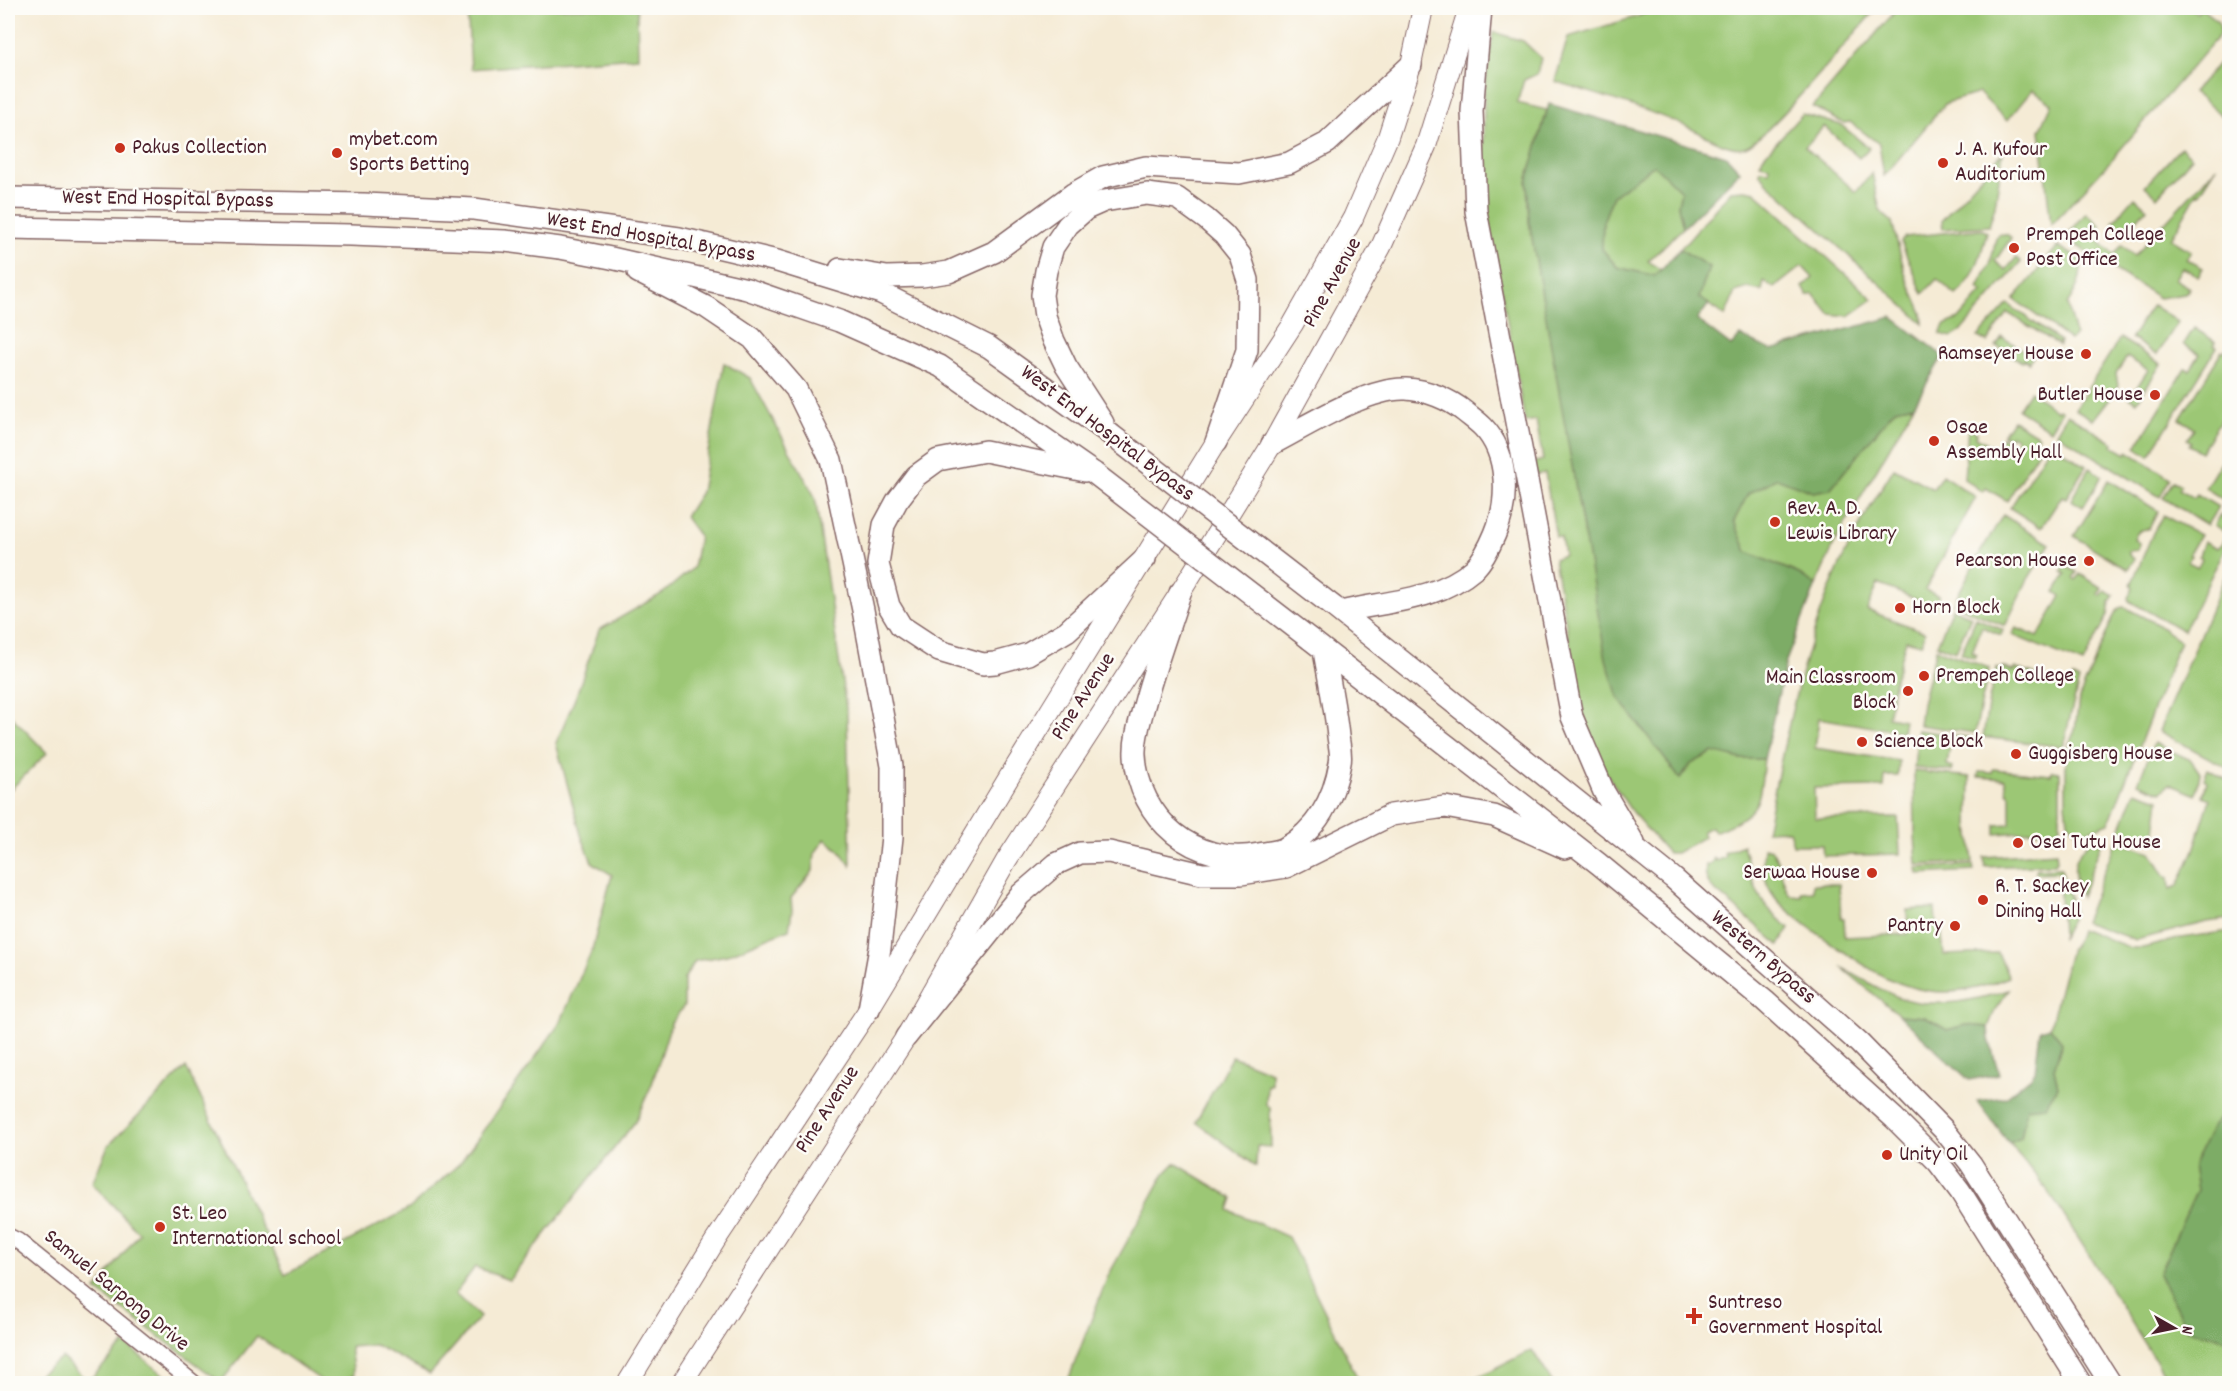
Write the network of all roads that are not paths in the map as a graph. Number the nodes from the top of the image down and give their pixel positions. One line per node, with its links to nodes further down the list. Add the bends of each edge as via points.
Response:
1 (1423, 8): 4 (main road)
2 (1469, 8): 11 (main road, Pine Avenue, via 1426,146 1381,247)
3 (1481, 8): 17 (highway, via 1472,111 1476,211 1572,717 1604,792)
4 (1411, 65): 8 (highway, via 1327,143 1289,163 1239,173 1146,167 1103,177 1073,194 994,252 949,272 887,277); 10 (main road, via 1388,137 1353,218 1293,324)
5 (8, 198): 8 (highway, West End Hospital Bypass, via 364,204 507,213 679,238)
6 (8, 228): 7 (highway, West End Hospital Bypass, via 505,241)
7 (611, 258): 12 (highway, West End Hospital Bypass, via 747,289 839,321 940,366); 19 (highway, via 706,307 752,338 796,388 831,460 892,766 892,837)
8 (777, 261): 9 (highway, West End Hospital Bypass, via 881,293 943,322 989,346)
9 (1110, 434): 10 (highway, via 1066,366 1054,341 1042,295 1053,248 1068,225 1086,209 1104,201 1147,194 1177,198 1206,219 1240,255 1248,280 1247,350); 15 (highway, West End Hospital Bypass, bridge)
10 (1216, 442): 13 (main road)
11 (1272, 444): 14 (main road, Pine Avenue); 15 (highway, via 1361,399 1407,389 1433,394 1456,405 1484,428 1496,448 1504,478 1503,515 1490,548 1474,568 1436,592)
12 (1094, 473): 13 (highway, via 985,451 938,460 916,476 884,525 878,564 889,606 901,626 939,651 983,664 995,663 1028,654 1067,631); 16 (highway, West End Hospital Bypass, bridge)
13 (1145, 559): 19 (main road)
14 (1180, 593): 16 (highway, via 1148,689 1135,754 1141,790 1161,822 1183,840 1214,854 1248,856 1284,849 1311,829 1331,797 1341,761 1336,715); 20 (main road, Pine Avenue, via 1006,861)
15 (1338, 609): 17 (highway, Western Bypass)
16 (1317, 645): 18 (highway, Western Bypass)
17 (1641, 854): 26 (highway, Western Bypass, via 1859,1043 1944,1130 1971,1164)
18 (1599, 864): 20 (highway, via 1494,816 1445,807 1391,815 1286,867 1241,874 1202,874 1109,852 1080,854 1056,864 1020,895); 25 (highway, Western Bypass, via 1765,1001 1938,1162)
19 (869, 1009): 23 (main road, via 715,1241)
20 (906, 1037): 24 (main road, Pine Avenue)
21 (8, 1236): 22 (street, Samuel Sarpong Drive)
22 (195, 1383)
23 (627, 1383)
24 (681, 1383)
25 (2081, 1383)
26 (2111, 1383)

